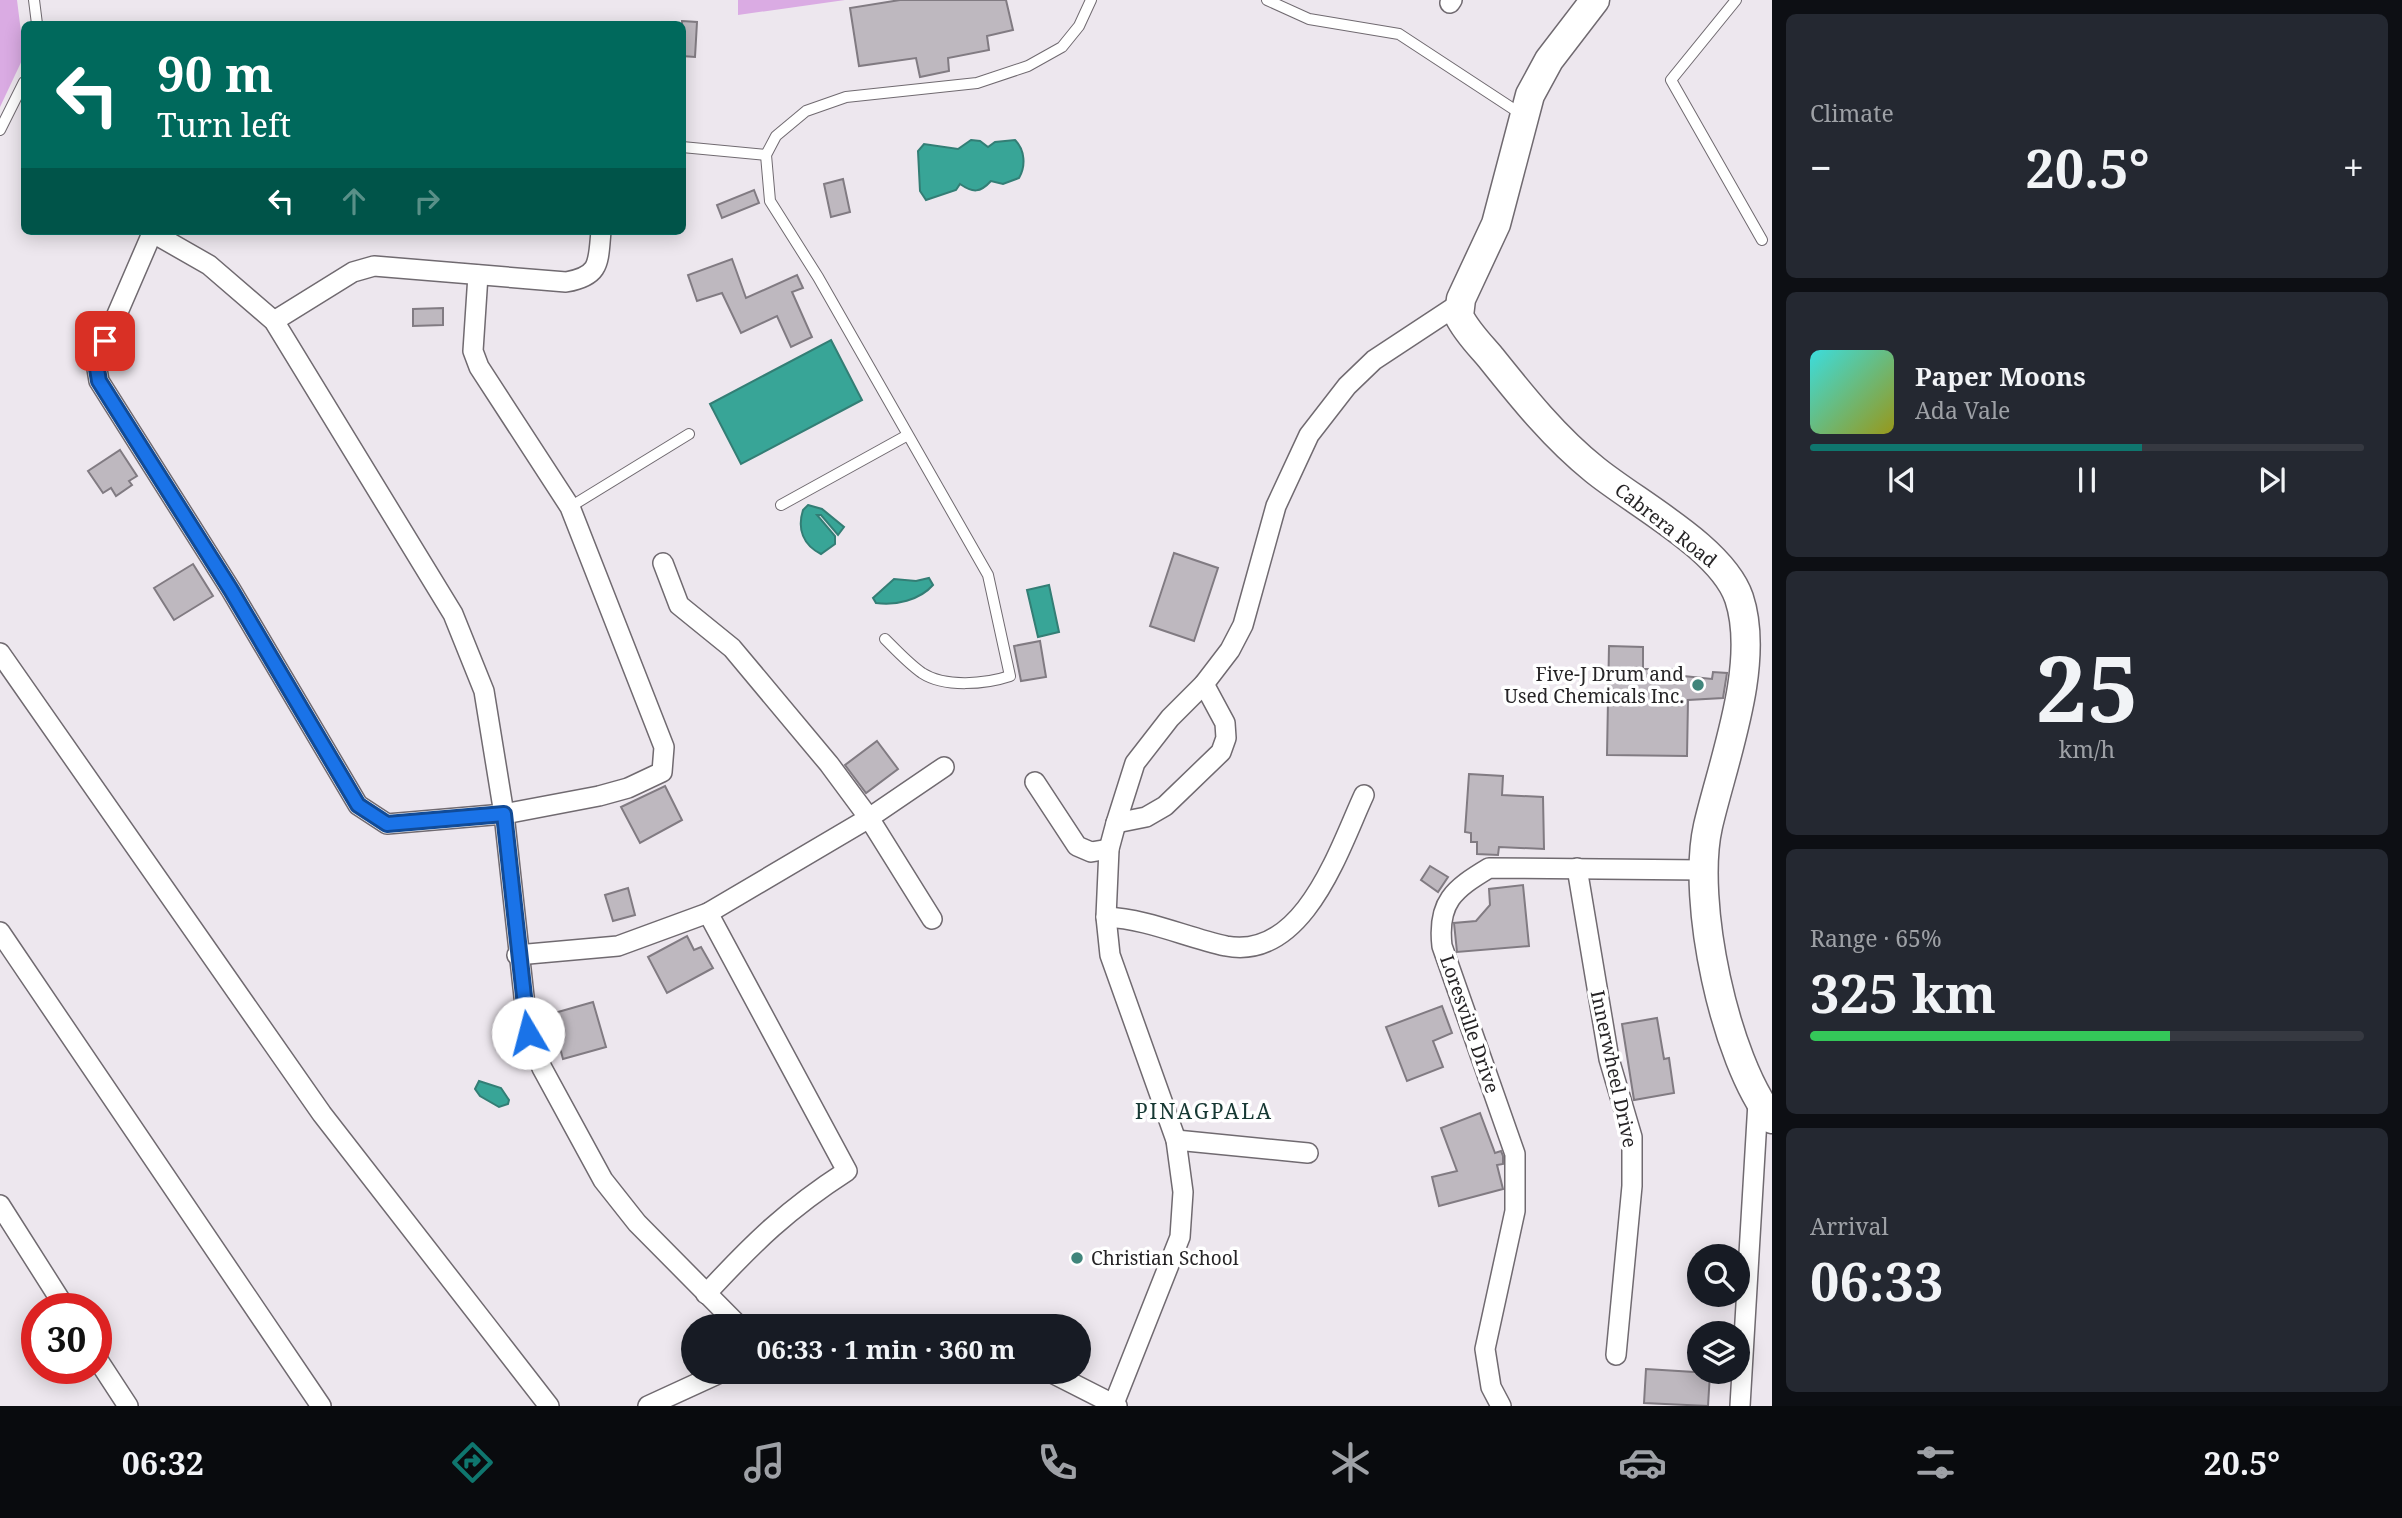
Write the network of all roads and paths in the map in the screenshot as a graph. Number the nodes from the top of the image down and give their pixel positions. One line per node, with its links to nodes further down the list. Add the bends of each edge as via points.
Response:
1 (34, 0): 6 (lane)
2 (1091, 0): 11 (lane, via 1062,47 1028,66 977,83 846,97 806,111 776,136)
3 (1267, 0): 8 (lane, via 1309,19 1399,34)
4 (1595, 0): 8 (main road, via 1542,71)
5 (1736, 0): 15 (lane, via 1671,80)
6 (37, 21)
7 (21, 88): 9 (lane)
8 (1523, 115): 17 (main road, via 1496,224)
9 (0, 130)
10 (686, 147): 11 (lane)
11 (766, 155): 20 (lane, via 770,201)
12 (152, 235): 30 (street, via 96,363 99,381 231,590 358,805 387,824)
13 (158, 235): 18 (street, via 209,265)
14 (601, 235): 16 (street, via 598,265 585,279 566,282)
15 (1762, 240)
16 (478, 275): 18 (street, via 374,266 353,272); 22 (street, via 473,351 479,367)
17 (1460, 304): 26 (street, via 1374,360 1309,435 1276,506 1243,625); 35 (main road, Cabrera Road, via 1462,323 1555,434 1594,469 1713,557 1738,596 1745,637 1740,688 1707,828)
18 (274, 321): 30 (street, via 453,614 484,691)
19 (689, 434): 22 (lane)
20 (906, 436): 21 (lane); 24 (lane, via 988,575 1010,676 956,683 934,678)
21 (781, 505)
22 (570, 507): 30 (street, via 664,747 662,772 599,796)
23 (663, 564): 31 (street, via 679,605 732,648)
24 (885, 639)
25 (0, 653): 55 (street, via 323,1114)
26 (1204, 684): 32 (street, via 1170,718 1135,764); 32 (street, via 1225,723 1221,752 1165,806 1146,817)
27 (944, 767): 31 (street)
28 (1035, 782): 33 (street, via 1077,846 1091,852)
29 (1364, 795): 37 (street, via 1320,891 1281,936 1253,946 1229,946 1143,922)
30 (504, 814): 40 (street)
31 (869, 818): 36 (street); 38 (street)
32 (1116, 823): 33 (street)
33 (1109, 849): 37 (street)
34 (1577, 868): 35 (street, Loresville Drive); 48 (street, Innerwheel Drive, via 1609,1059 1632,1137 1632,1186); 57 (street, Loresville Drive, via 1489,868 1459,885 1445,906 1440,926 1442,946 1516,1154 1515,1211 1485,1349 1491,1387)
35 (1703, 870): 41 (main road, Cabrera Road, via 1705,907 1727,1018 1740,1065)
36 (708, 913): 40 (street, via 618,946); 46 (street, via 847,1171 801,1200 761,1234)
37 (1106, 918): 42 (street, via 1110,956 1121,991)
38 (932, 919)
39 (0, 932): 54 (street)
40 (517, 955): 46 (street, via 528,1033 603,1180 637,1223)
41 (1765, 1111): 58 (street)
42 (1176, 1140): 43 (street); 52 (street, via 1183,1192 1180,1237)
43 (1308, 1153)
44 (0, 1205): 45 (street)
45 (56, 1293)
46 (706, 1294): 47 (street)
47 (727, 1314)
48 (1616, 1355)
49 (112, 1382): 53 (street)
50 (696, 1384): 56 (street)
51 (1074, 1384): 52 (street)
52 (1115, 1405)
53 (128, 1406)
54 (321, 1406)
55 (549, 1406)
56 (649, 1406)
57 (1502, 1406)
58 (1740, 1406)

